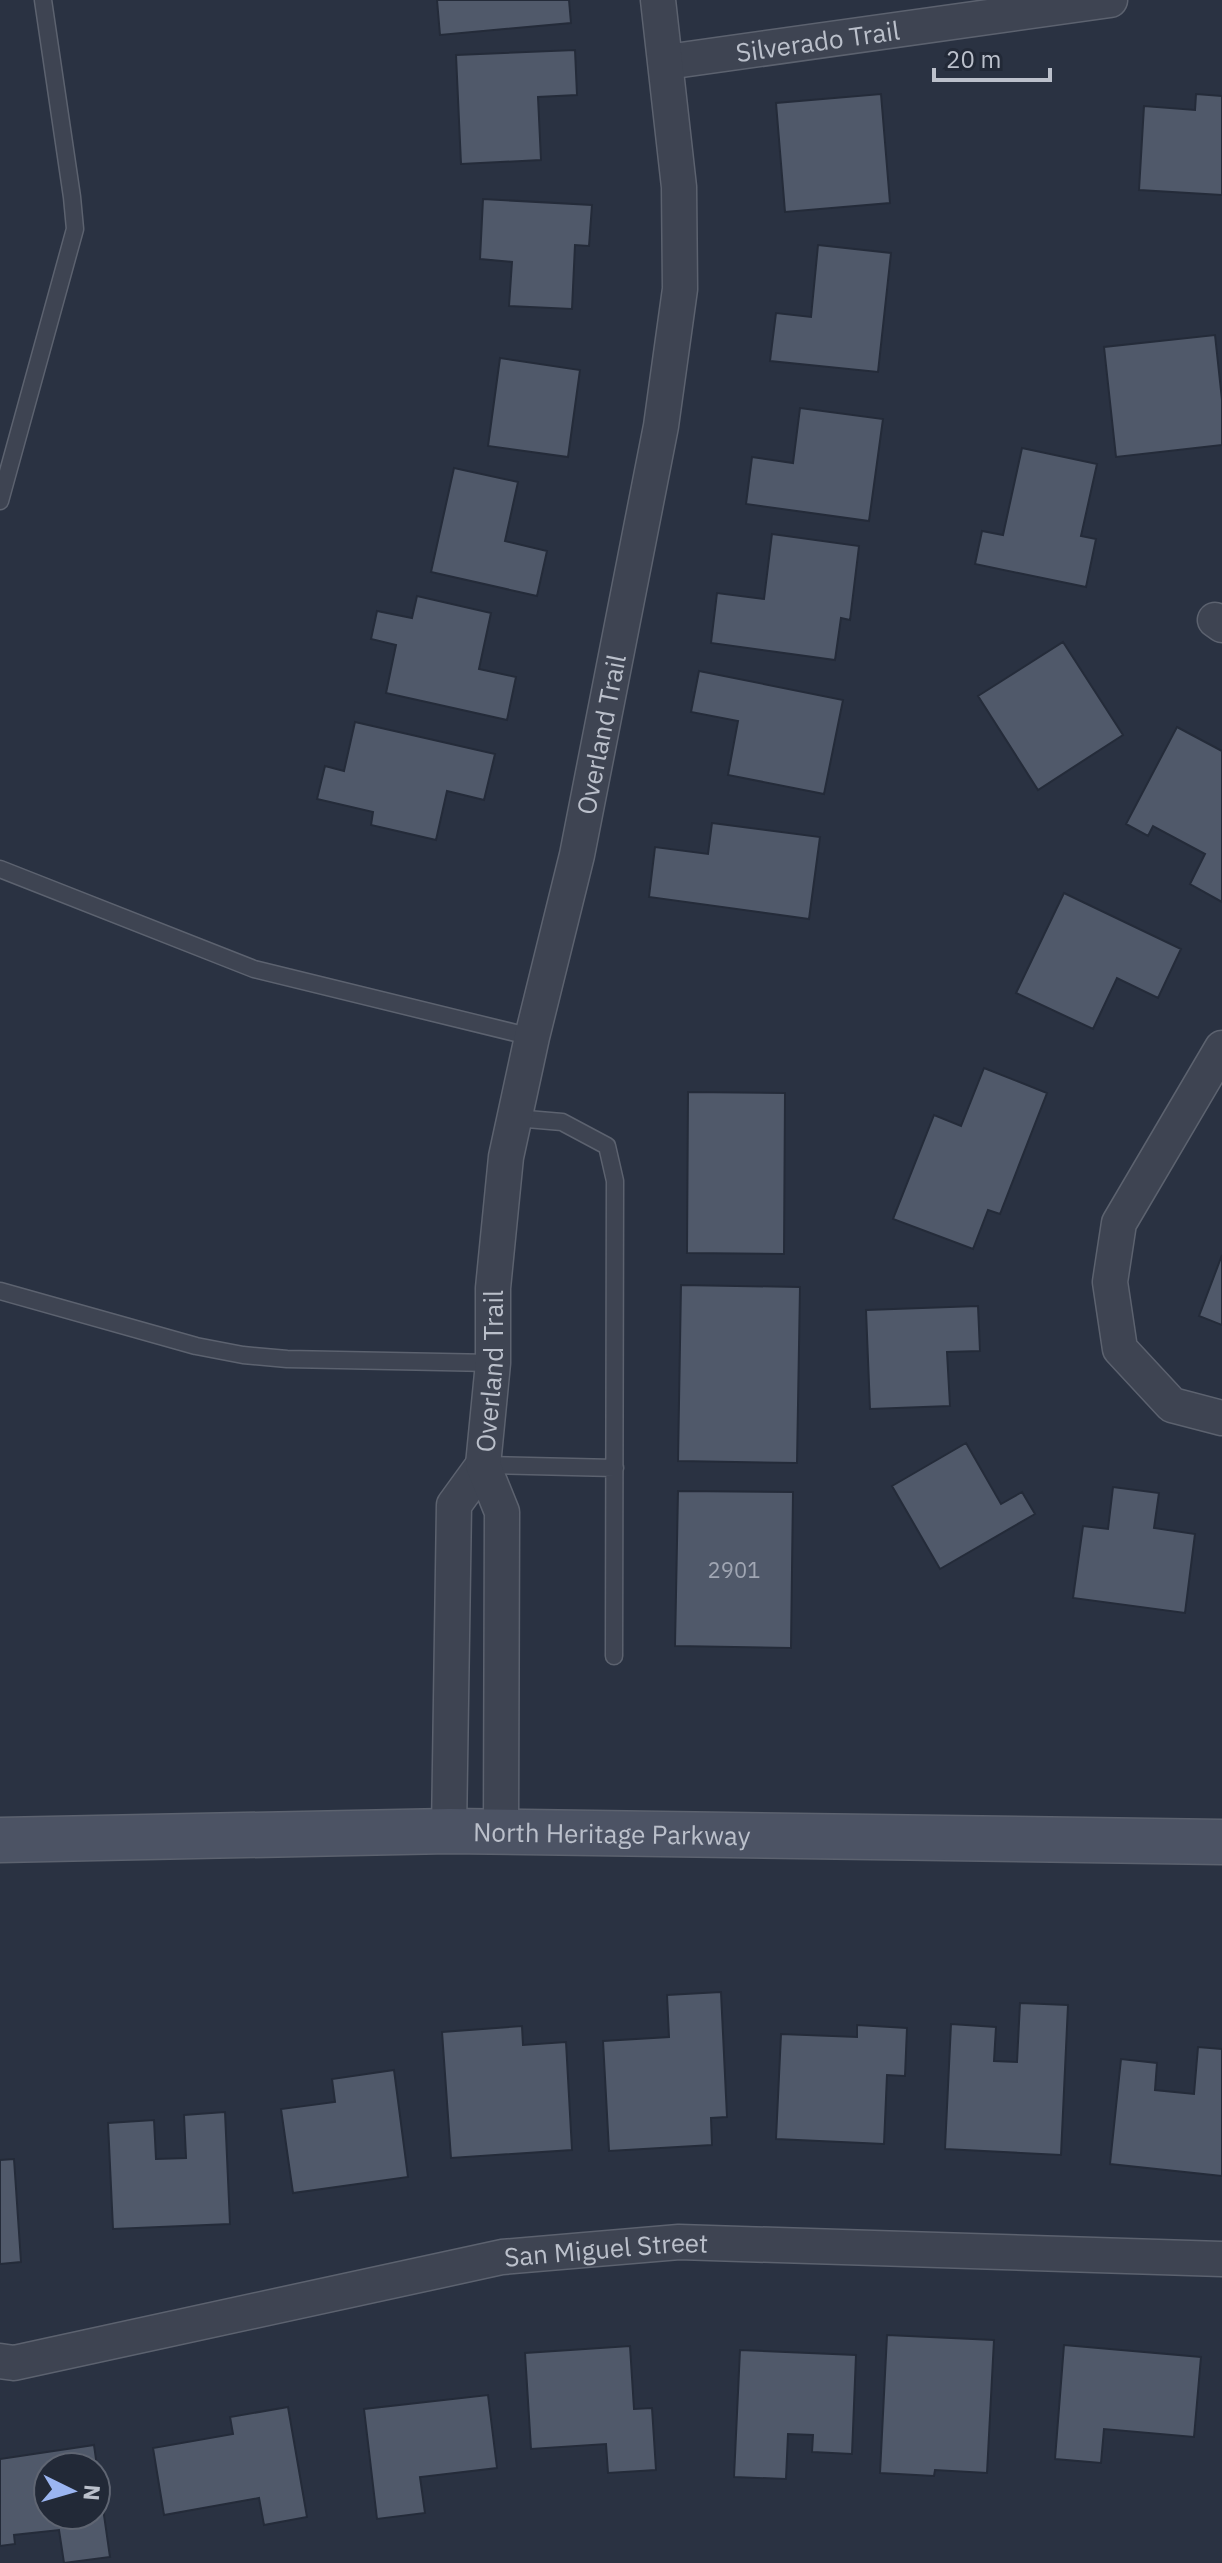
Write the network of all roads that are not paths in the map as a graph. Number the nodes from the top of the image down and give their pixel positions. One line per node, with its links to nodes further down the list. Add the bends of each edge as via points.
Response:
1 (43, 0): 5 (lane, via 75,229)
2 (658, 0): 4 (street, Overland Trail)
3 (1110, 0): 4 (street, Silverado Trail)
4 (667, 62): 7 (street, Overland Trail, via 679,187 680,289 661,426 577,855)
5 (0, 501)
6 (0, 869): 7 (lane, via 254,969)
7 (532, 1037): 9 (street, Overland Trail)
8 (1222, 1048): 12 (street, via 1119,1223 1110,1282 1120,1349 1172,1405)
9 (515, 1118): 11 (street, Overland Trail, via 493,1288); 14 (lane, via 562,1122 607,1146 615,1181)
10 (0, 1291): 11 (lane, via 243,1355)
11 (493, 1363): 13 (street, Overland Trail)
12 (1222, 1418)
13 (483, 1465): 14 (lane); 16 (street, Overland Trail, via 454,1505); 17 (street, Overland Trail, via 502,1512)
14 (615, 1468): 15 (lane)
15 (614, 1656)
16 (449, 1831): 17 (main road, North Heritage Parkway); 18 (main road, North Heritage Parkway)
17 (501, 1831): 19 (main road, North Heritage Parkway)
18 (0, 1840)
19 (1222, 1842)
20 (1222, 2259): 21 (street, San Miguel Street, via 679,2242 502,2257 14,2363)
21 (0, 2361)

